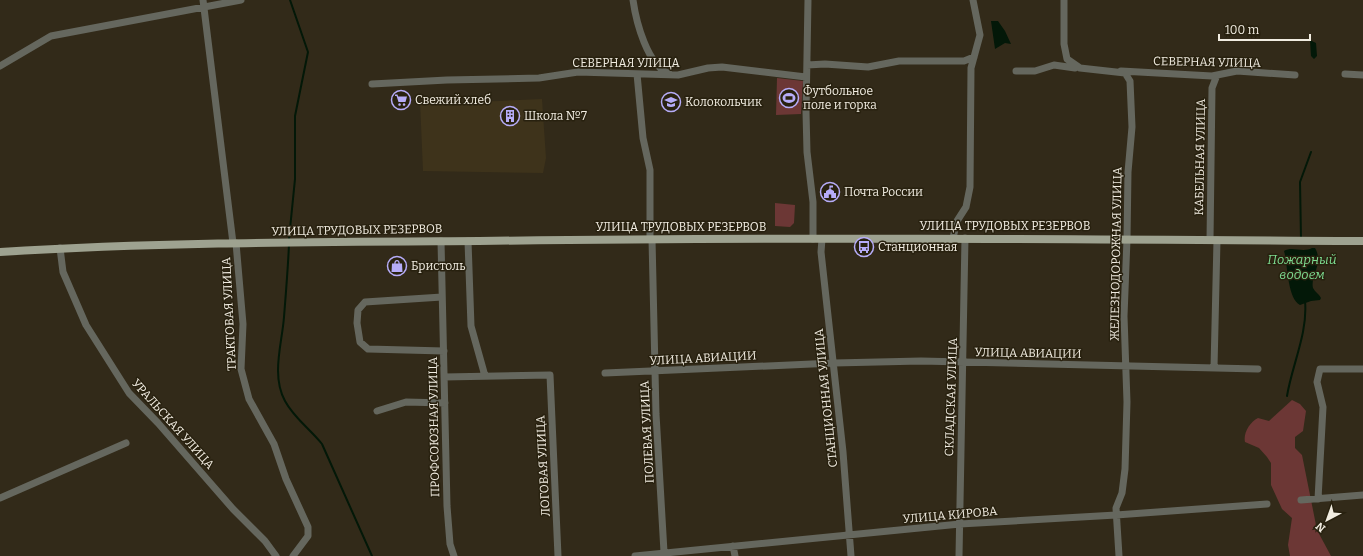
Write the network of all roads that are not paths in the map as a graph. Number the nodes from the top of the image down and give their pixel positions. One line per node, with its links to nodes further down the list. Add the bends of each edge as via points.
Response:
1 (203, 0): 7 (street, ТРАКТОВАЯ УЛИЦА)
2 (241, 0): 7 (street)
3 (633, 0): 16 (street, via 642,39 660,67)
4 (808, 0): 9 (street)
5 (973, 0): 8 (street, via 980,35)
6 (1064, 0): 11 (street, via 1065,54 1072,64)
7 (204, 8): 10 (street, via 51,36); 32 (street, ТРАКТОВАЯ УЛИЦА)
8 (974, 57): 9 (street, via 964,61 899,61 868,67); 22 (street, via 971,68 970,187 966,207 957,221)
9 (807, 65): 20 (street)
10 (0, 66)
11 (1080, 68): 12 (street, via 1054,65); 13 (street)
12 (1016, 71)
13 (1119, 71): 17 (street, СЕВЕРНАЯ УЛИЦА); 27 (street, ЖЕЛЕЗНОДОРОЖНАЯ УЛИЦА, via 1128,76 1131,87 1132,127)
14 (638, 74): 16 (street, СЕВЕРНАЯ УЛИЦА); 21 (street, СЕВЕРНАЯ УЛИЦА, via 578,72 539,78); 24 (street, ПОЛЕВАЯ УЛИЦА, via 643,138 650,170)
15 (1345, 74): 19 (street)
16 (674, 75): 20 (street, СЕВЕРНАЯ УЛИЦА, via 722,67)
17 (1217, 75): 18 (street, СЕВЕРНАЯ УЛИЦА, via 1237,71); 28 (street, КАБЕЛЬНАЯ УЛИЦА, via 1212,88)
18 (1295, 75)
19 (1363, 75)
20 (806, 77): 25 (street, via 807,152 813,202)
21 (372, 84)
22 (953, 238): 23 (main road, УЛИЦА ТРУДОВЫХ РЕЗЕРВОВ); 26 (main road, УЛИЦА ТРУДОВЫХ РЕЗЕРВОВ)
23 (965, 238): 27 (main road, УЛИЦА ТРУДОВЫХ РЕЗЕРВОВ); 38 (street, СКЛАДСКАЯ УЛИЦА)
24 (651, 239): 25 (main road, УЛИЦА ТРУДОВЫХ РЕЗЕРВОВ); 30 (main road, УЛИЦА ТРУДОВЫХ РЕЗЕРВОВ); 43 (street, ПОЛЕВАЯ УЛИЦА)
25 (813, 239): 26 (main road, УЛИЦА ТРУДОВЫХ РЕЗЕРВОВ)
26 (822, 239): 37 (street, СТАНЦИОННАЯ УЛИЦА)
27 (1127, 239): 28 (main road, УЛИЦА ТРУДОВЫХ РЕЗЕРВОВ); 39 (street, ЖЕЛЕЗНОДОРОЖНАЯ УЛИЦА, via 1124,316)
28 (1213, 240): 31 (main road, УЛИЦА ТРУДОВЫХ РЕЗЕРВОВ); 40 (street, КАБЕЛЬНАЯ УЛИЦА)
29 (441, 241): 30 (main road, УЛИЦА ТРУДОВЫХ РЕЗЕРВОВ); 32 (main road, УЛИЦА ТРУДОВЫХ РЕЗЕРВОВ); 35 (street, ПРОФСОЮЗНАЯ УЛИЦА)
30 (468, 241): 45 (street, via 471,326)
31 (1363, 241)
32 (234, 243): 33 (main road, УЛИЦА ТРУДОВЫХ РЕЗЕРВОВ); 61 (street, ТРАКТОВАЯ УЛИЦА, via 243,324 241,369 249,399 274,444 286,479 308,527 308,536)
33 (60, 248): 34 (main road, УЛИЦА ТРУДОВЫХ РЕЗЕРВОВ); 60 (street, УРАЛЬСКАЯ УЛИЦА, via 63,272 86,325 129,393)
34 (0, 252)
35 (442, 297): 36 (street, ПРОФСОЮЗНАЯ УЛИЦА); 36 (street, via 366,302 358,310 357,323 360,342 368,349)
36 (444, 351): 46 (street, ПРОФСОЮЗНАЯ УЛИЦА)
37 (834, 363): 38 (street, УЛИЦА АВИАЦИИ); 43 (street, УЛИЦА АВИАЦИИ); 57 (street, СТАНЦИОННАЯ УЛИЦА)
38 (963, 363): 39 (street, УЛИЦА АВИАЦИИ); 56 (street, СКЛАДСКАЯ УЛИЦА)
39 (1126, 365): 40 (street, УЛИЦА АВИАЦИИ); 55 (street, ЖЕЛЕЗНОДОРОЖНАЯ УЛИЦА, via 1124,481)
40 (1214, 368): 41 (street, УЛИЦА АВИАЦИИ)
41 (1258, 369)
42 (1363, 369): 52 (street, via 1320,369 1317,382 1323,407)
43 (655, 371): 44 (street, УЛИЦА АВИАЦИИ); 59 (street, ПОЛЕВАЯ УЛИЦА)
44 (605, 373)
45 (485, 376): 46 (street); 63 (street, ЛОГОВАЯ УЛИЦА, via 550,375)
46 (444, 377): 47 (street, ПРОФСОЮЗНАЯ УЛИЦА)
47 (445, 403): 48 (street, via 406,402); 62 (street, ПРОФСОЮЗНАЯ УЛИЦА, via 447,506 450,544)
48 (377, 411)
49 (126, 443): 51 (street)
50 (1363, 495): 52 (street)
51 (0, 498)
52 (1318, 499): 53 (street)
53 (1301, 500)
54 (1267, 504): 55 (street, УЛИЦА КИРОВА)
55 (1116, 515): 56 (street, УЛИЦА КИРОВА); 68 (street, ЖЕЛЕЗНОДОРОЖНАЯ УЛИЦА)
56 (960, 524): 57 (street, УЛИЦА КИРОВА); 67 (street, СКЛАДСКАЯ УЛИЦА)
57 (849, 534): 58 (street, УЛИЦА КИРОВА); 66 (street, СТАНЦИОННАЯ УЛИЦА)
58 (733, 546): 59 (street, УЛИЦА КИРОВА); 65 (street)
59 (662, 554): 64 (street, УЛИЦА КИРОВА)
60 (276, 556)
61 (292, 556)
62 (454, 556)
63 (558, 556)
64 (635, 556)
65 (735, 556)
66 (851, 556)
67 (959, 556)
68 (1119, 556)

